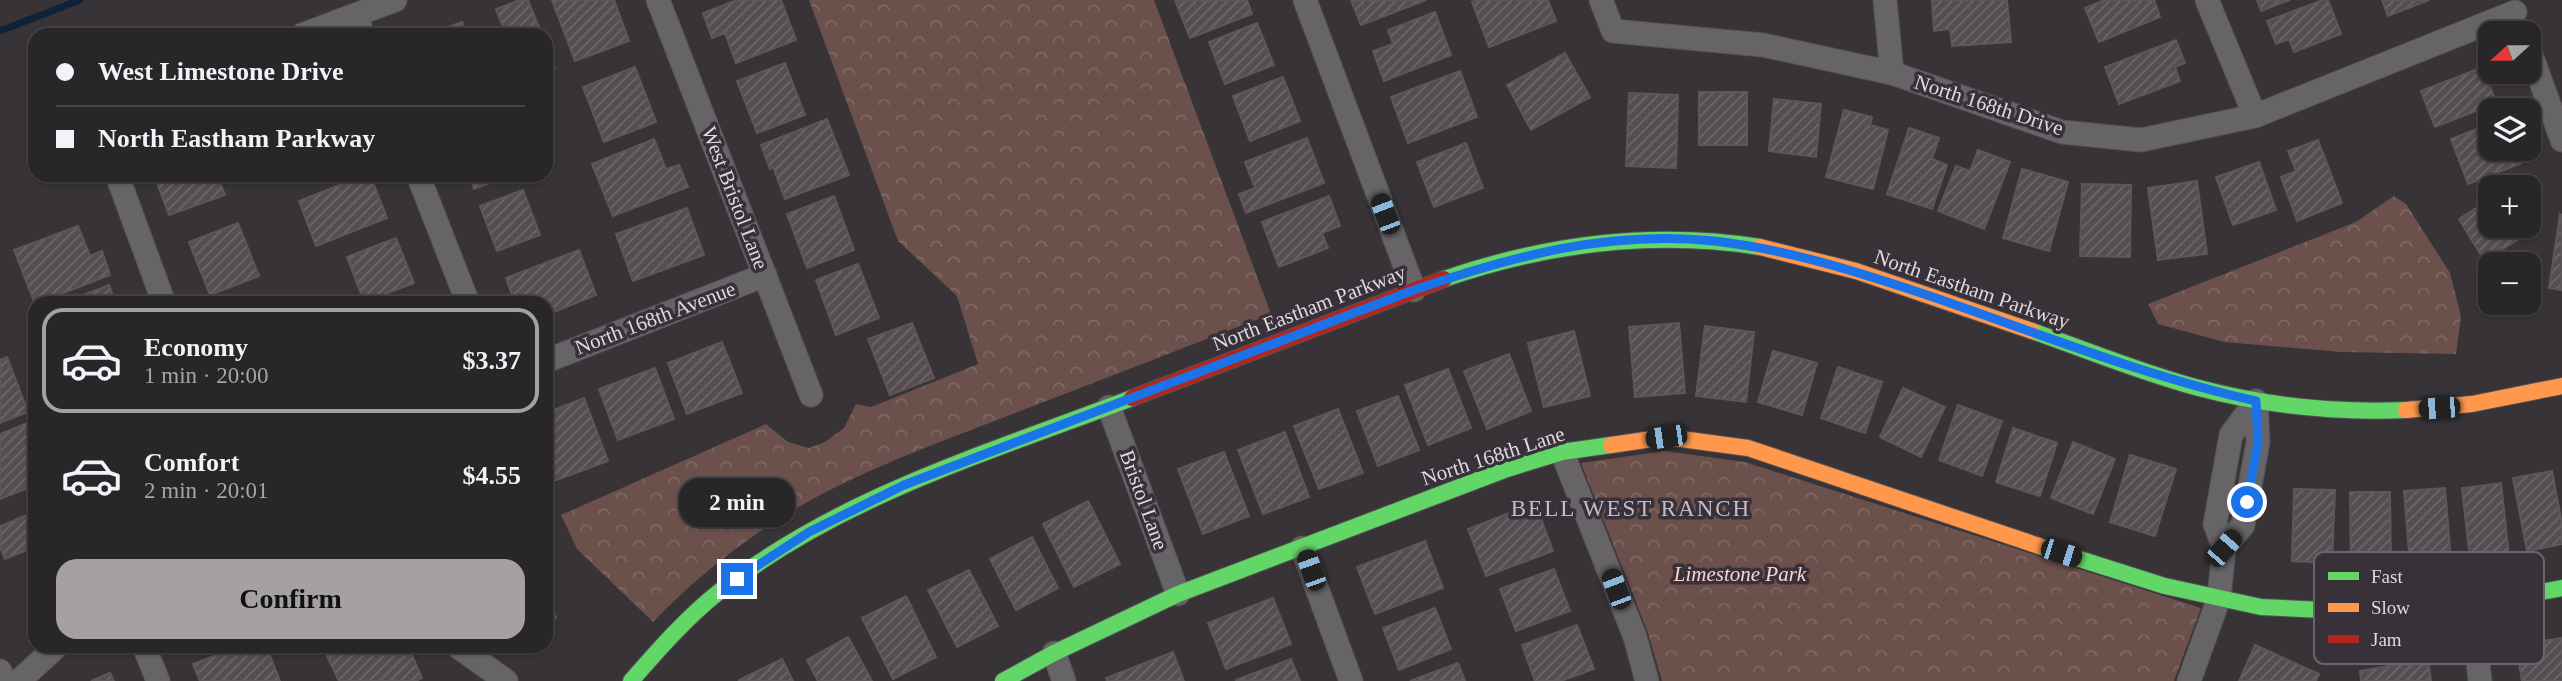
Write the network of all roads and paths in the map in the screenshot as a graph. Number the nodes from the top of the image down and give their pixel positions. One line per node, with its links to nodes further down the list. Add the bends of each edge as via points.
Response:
1 (395, 0): 8 (street)
2 (658, 0): 16 (street, West Bristol Lane)
3 (1305, 0): 17 (street)
4 (1601, 0): 10 (street, North 168th Drive, via 1613,32 1763,45)
5 (1885, 0): 10 (street)
6 (2207, 0): 12 (street)
7 (2516, 15): 12 (street, North 168th Drive)
8 (360, 25): 9 (street)
9 (343, 28)
10 (1892, 73): 12 (street, North 168th Drive, via 2062,132 2141,140)
11 (2541, 81): 13 (street)
12 (2255, 116)
13 (2562, 140)
14 (120, 182): 18 (street)
15 (421, 182): 19 (street)
16 (765, 275): 20 (street, North 168th Avenue); 22 (street, West Bristol Lane)
17 (1414, 290): 23 (street, North Eastham Parkway, via 1480,267 1584,244 1712,241 1756,247 1879,279 2198,388); 24 (street, North Eastham Parkway)
18 (161, 296)
19 (465, 296)
20 (553, 357)
21 (2562, 386): 23 (street, North Eastham Parkway, via 2492,401 2389,411)
22 (811, 396)
23 (2256, 401): 30 (street, via 2258,442 2243,525 2224,548)
24 (1109, 407): 29 (street, Bristol Lane); 41 (street, North Eastham Parkway, via 904,485 809,532 720,591 669,637)
25 (1562, 452): 26 (street, North 168th Lane); 30 (street, North 168th Lane, via 1666,437 1748,448 2035,545); 45 (street, via 1635,637)
26 (1302, 548): 29 (street, North 168th Lane); 44 (street)
27 (2562, 588): 28 (street, North 168th Lane)
28 (2544, 591)
29 (1178, 594): 35 (street, North 168th Lane)
30 (2219, 598): 31 (street, North 168th Lane, via 2261,607); 46 (street)
31 (2314, 610)
32 (49, 653): 38 (street)
33 (147, 653): 39 (street)
34 (467, 653): 40 (street)
35 (1054, 653): 42 (street, North 168th Lane); 43 (street)
36 (0, 671): 37 (street)
37 (4, 681)
38 (19, 681)
39 (158, 681)
40 (506, 681)
41 (631, 681)
42 (1003, 681)
43 (1064, 681)
44 (1352, 681)
45 (1647, 681)
46 (2189, 681)

